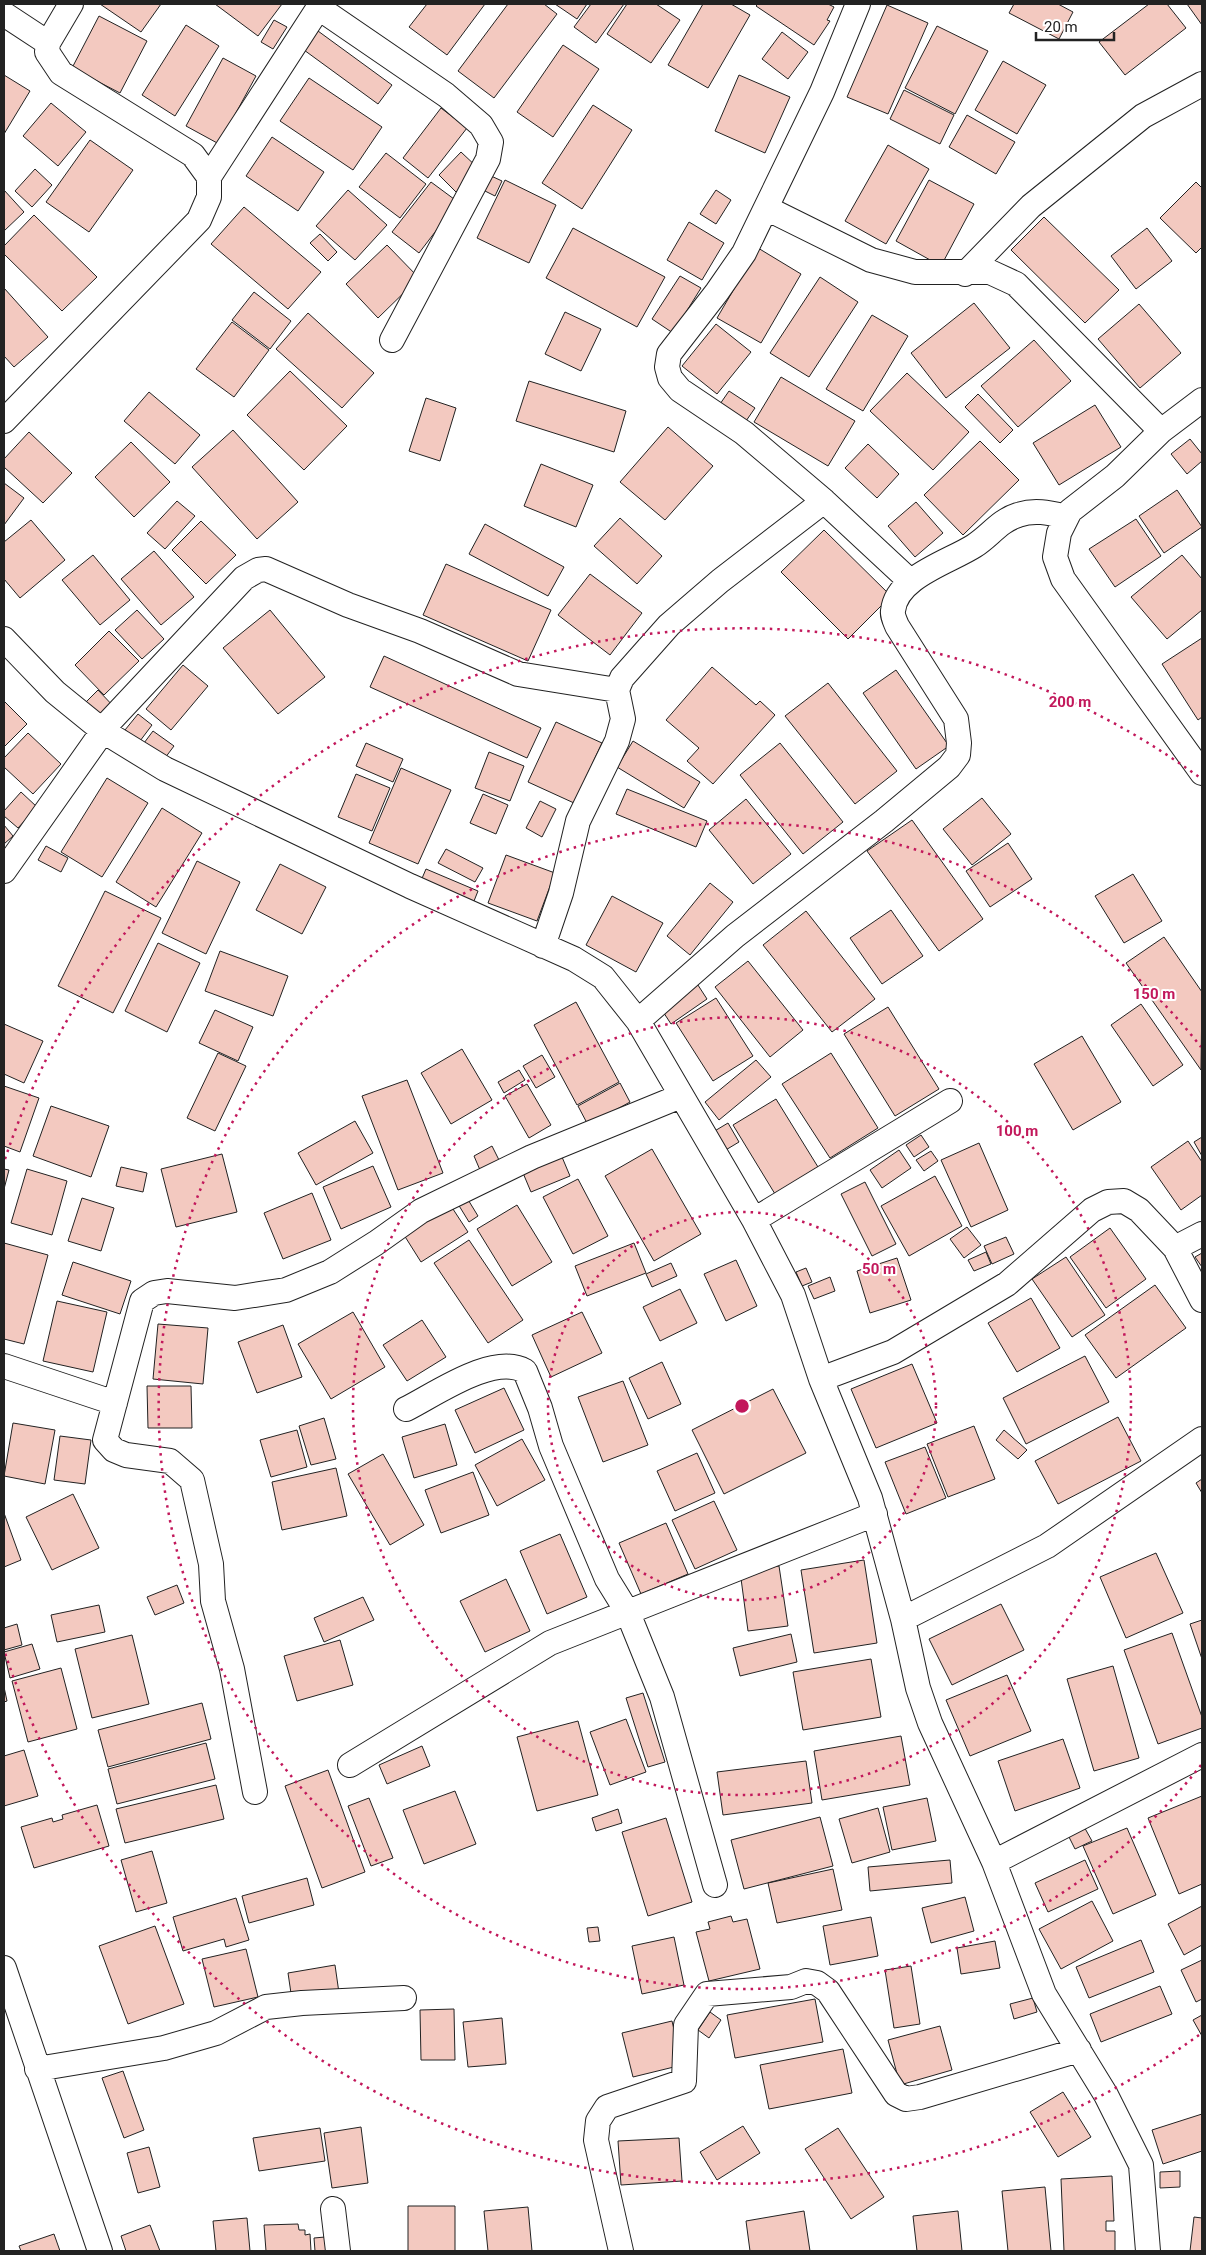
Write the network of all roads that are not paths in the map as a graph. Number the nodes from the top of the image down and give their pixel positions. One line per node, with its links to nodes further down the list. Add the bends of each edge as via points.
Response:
1 (71, 4): 5 (street)
2 (858, 4): 8 (street, via 822,92)
3 (320, 6): 7 (street); 10 (street, via 446,95 482,125 491,142 488,159)
4 (4, 14): 5 (street)
5 (48, 43): 7 (street, via 47,52 61,73 193,155)
6 (1202, 84): 9 (street, via 1142,116 1031,206)
7 (209, 177): 12 (street, via 209,197 199,220)
8 (766, 208): 9 (street, via 871,260 916,272); 14 (street, via 744,253 669,354 667,368 670,378 680,390 744,433)
9 (965, 274): 13 (street, via 990,272 1016,284)
10 (392, 340)
11 (1202, 400): 13 (street)
12 (4, 421)
13 (1161, 431): 15 (street)
14 (824, 501): 16 (street); 18 (street, via 669,625 622,678)
15 (1067, 517): 16 (street, via 1043,511 1018,514 1000,523 977,545); 20 (street, via 1059,532 1055,557 1063,578)
16 (910, 581): 23 (street, via 897,597 892,612 897,626 956,719 960,743 958,756 884,821 735,936)
17 (4, 639): 19 (street, via 55,692)
18 (617, 690): 19 (street, via 518,674 266,569 244,578); 22 (street, via 623,719 617,741 578,822 561,893)
19 (103, 731): 21 (street); 22 (street, via 165,769)
20 (1202, 773)
21 (4, 871)
22 (543, 946): 23 (street, via 604,977)
23 (638, 1021): 24 (street)
24 (681, 1096): 26 (street); 32 (street, via 532,1157 421,1210 330,1272 286,1290 236,1298 167,1291 154,1293 142,1301)
25 (950, 1101): 26 (street)
26 (754, 1220): 31 (street, via 793,1295)
27 (1202, 1234): 28 (street)
28 (1174, 1248): 29 (street); 31 (street, via 1139,1210 1124,1201 1108,1202 1092,1210 1007,1284 893,1352)
29 (1202, 1300)
30 (4, 1366): 32 (street)
31 (821, 1379): 35 (street)
32 (115, 1403): 40 (street, via 105,1440 109,1446 126,1455 170,1461 192,1480 211,1564 213,1601 232,1669)
33 (406, 1409): 36 (street, via 485,1369 507,1365 525,1371 551,1446 607,1579)
34 (1202, 1439): 37 (street, via 1047,1546)
35 (875, 1514): 36 (street); 37 (street)
36 (628, 1613): 39 (street, via 550,1643); 42 (street, via 662,1697)
37 (903, 1619): 41 (street, via 918,1688 930,1723)
38 (1202, 1755): 41 (street)
39 (350, 1765)
40 (255, 1792)
41 (994, 1862): 45 (street, via 1044,1994)
42 (715, 1885)
43 (4, 1968): 46 (street)
44 (404, 1998): 46 (street, via 302,2002 266,2007 216,2033 164,2048)
45 (1079, 2050): 50 (street, via 920,2097 906,2098 896,2094 828,1991 817,1984 806,1981 791,1987 707,1994 686,2025 684,2081 607,2106 598,2121 596,2140); 51 (street, via 1141,2165)
46 (37, 2070): 48 (street)
47 (333, 2209): 49 (street)
48 (100, 2251)
49 (338, 2251)
50 (621, 2251)
51 (1148, 2251)

